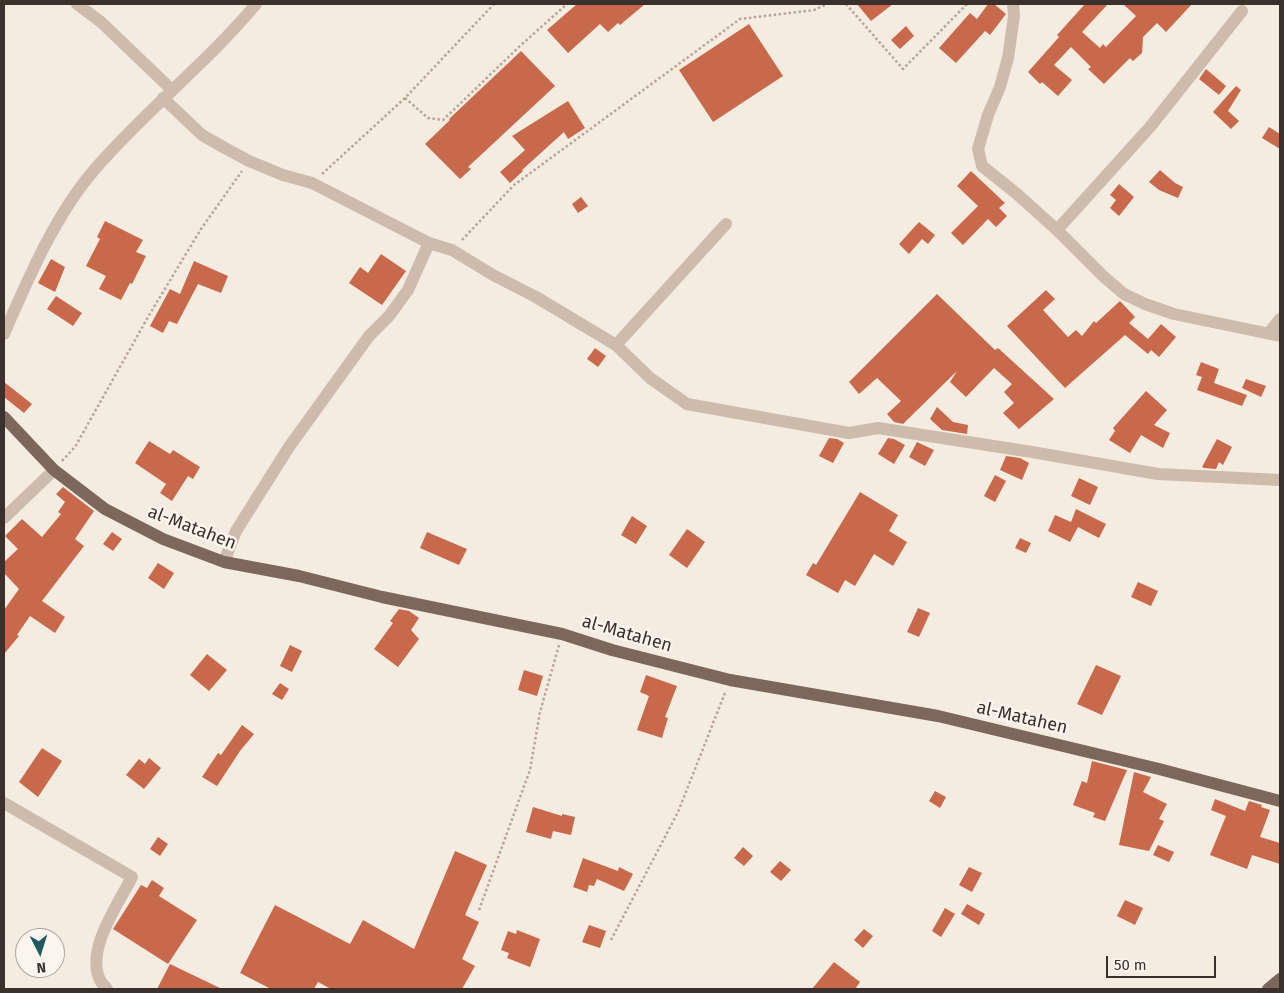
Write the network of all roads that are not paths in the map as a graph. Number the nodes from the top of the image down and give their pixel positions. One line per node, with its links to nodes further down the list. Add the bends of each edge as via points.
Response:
1 (77, 4): 5 (street, via 101,22)
2 (256, 4): 5 (street)
3 (1013, 4): 7 (street, via 1008,58 978,149 979,158 982,166)
4 (1242, 11): 7 (street, via 1150,127)
5 (167, 94): 8 (street, via 202,135 249,161 312,183); 10 (street, via 94,170 66,208)
6 (726, 224): 12 (street)
7 (1057, 230): 11 (street, via 1124,294 1174,314)
8 (429, 242): 12 (street, via 452,250); 17 (street, via 408,290 389,316 368,336 289,447 236,530)
9 (1280, 319): 11 (street)
10 (4, 334)
11 (1274, 334)
12 (616, 345): 15 (street, via 650,378 687,404 850,433 878,428 1158,474)
13 (4, 417): 14 (main road, al-Matahen)
14 (54, 470): 16 (street); 17 (main road, al-Matahen, via 105,508 163,539)
15 (1280, 480)
16 (4, 518)
17 (224, 562): 18 (main road, al-Matahen, via 562,634 730,680 938,716)
18 (1280, 801)
19 (4, 803): 21 (street, via 132,878 98,948 99,979)
20 (1280, 978): 22 (main road)
21 (107, 989)
22 (1268, 989)

